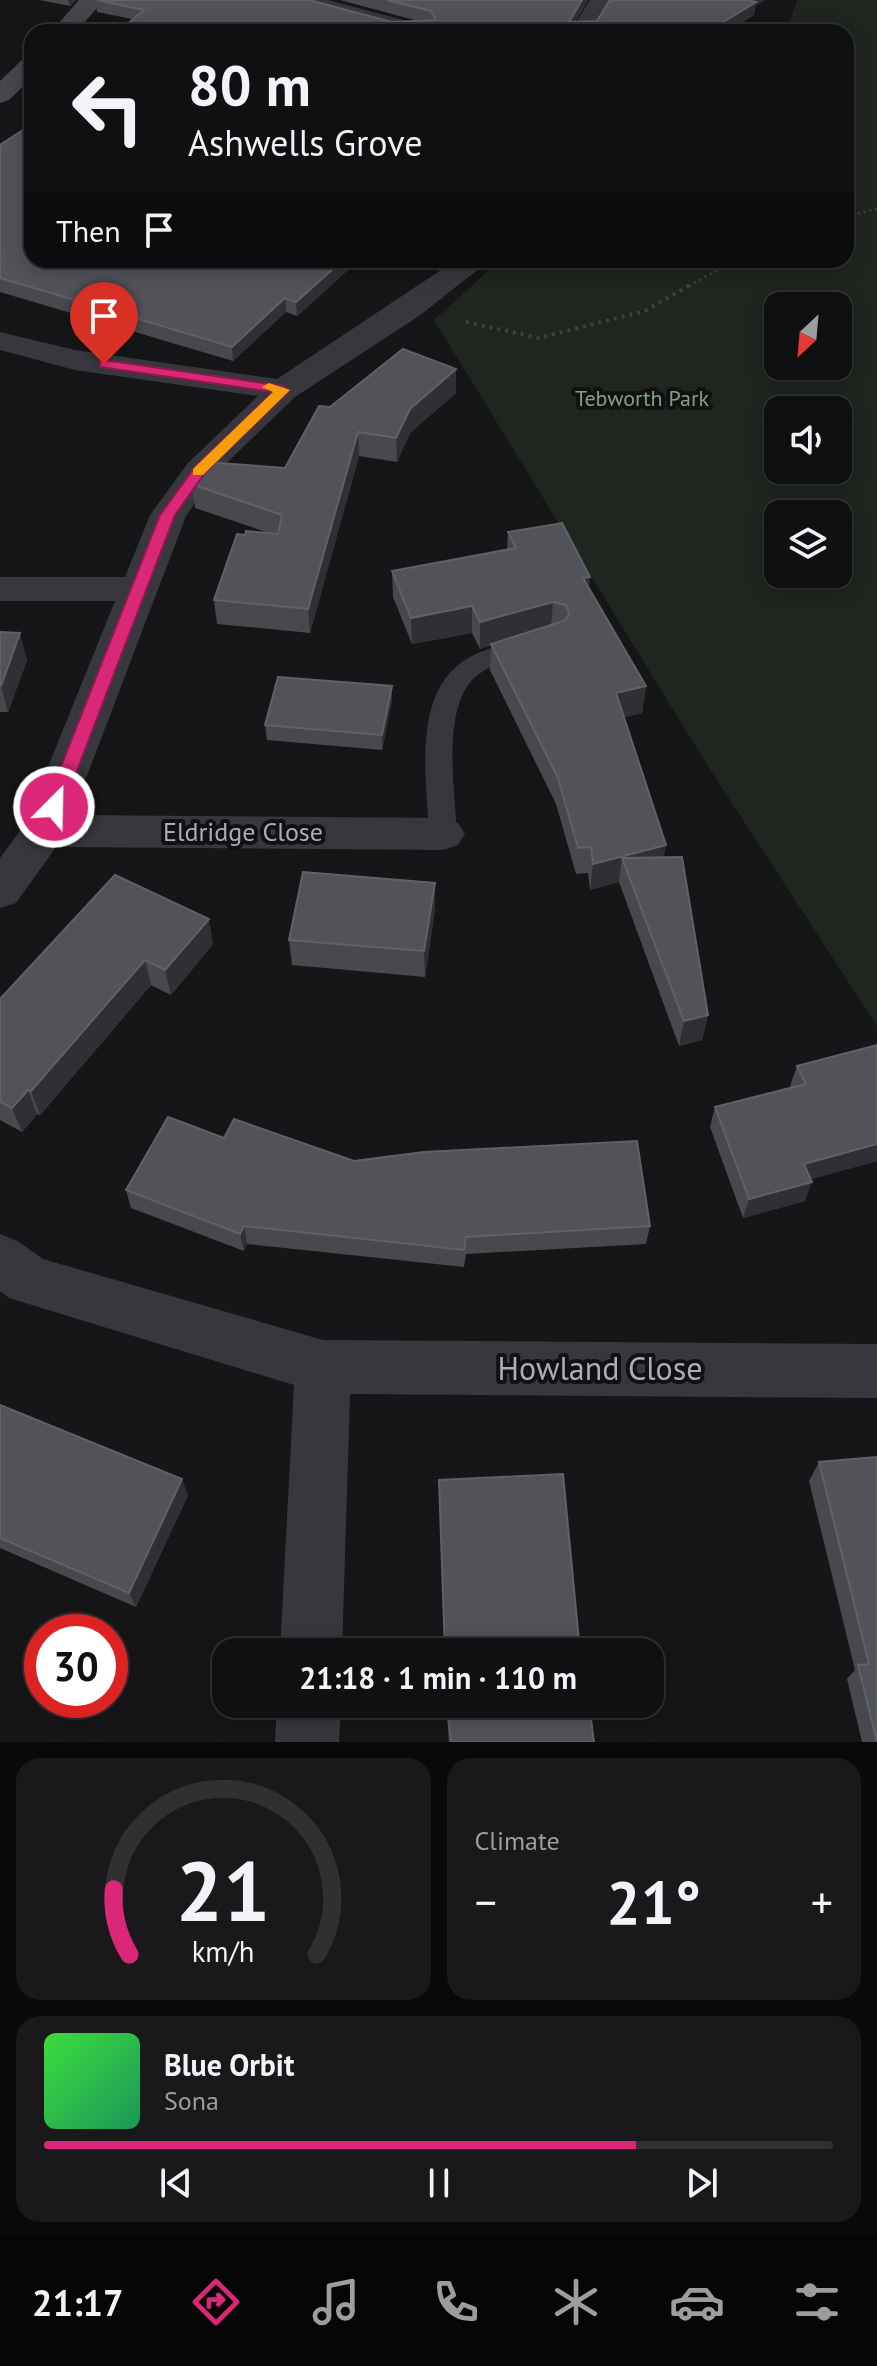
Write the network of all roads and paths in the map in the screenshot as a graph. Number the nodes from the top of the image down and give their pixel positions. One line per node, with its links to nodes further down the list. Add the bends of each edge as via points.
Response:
1 (92, 0): 4 (street)
2 (301, 0): 5 (street)
3 (602, 0): 6 (street)
4 (70, 24)
5 (391, 24)
6 (587, 24)
7 (24, 72): 8 (street)
8 (0, 95)
9 (877, 209): 10 (path)
10 (854, 214)
11 (464, 268): 13 (street)
12 (721, 268): 13 (path, via 645,311 539,338)
13 (408, 309): 15 (street)
14 (0, 341): 15 (street, via 75,360)
15 (283, 390): 17 (street, via 200,470 168,515)
16 (0, 589): 17 (street)
17 (137, 589): 19 (street)
18 (552, 639): 20 (lane, via 497,654 464,673 447,697 441,723)
19 (44, 831): 20 (street, Eldridge Close); 21 (street)
20 (443, 834)
21 (0, 891)
22 (0, 1259): 23 (street, Howland Close, via 28,1280)
23 (323, 1367): 24 (street, Howland Close); 25 (street)
24 (877, 1371)
25 (312, 1638)
26 (308, 1718): 27 (street)
27 (307, 1742)

